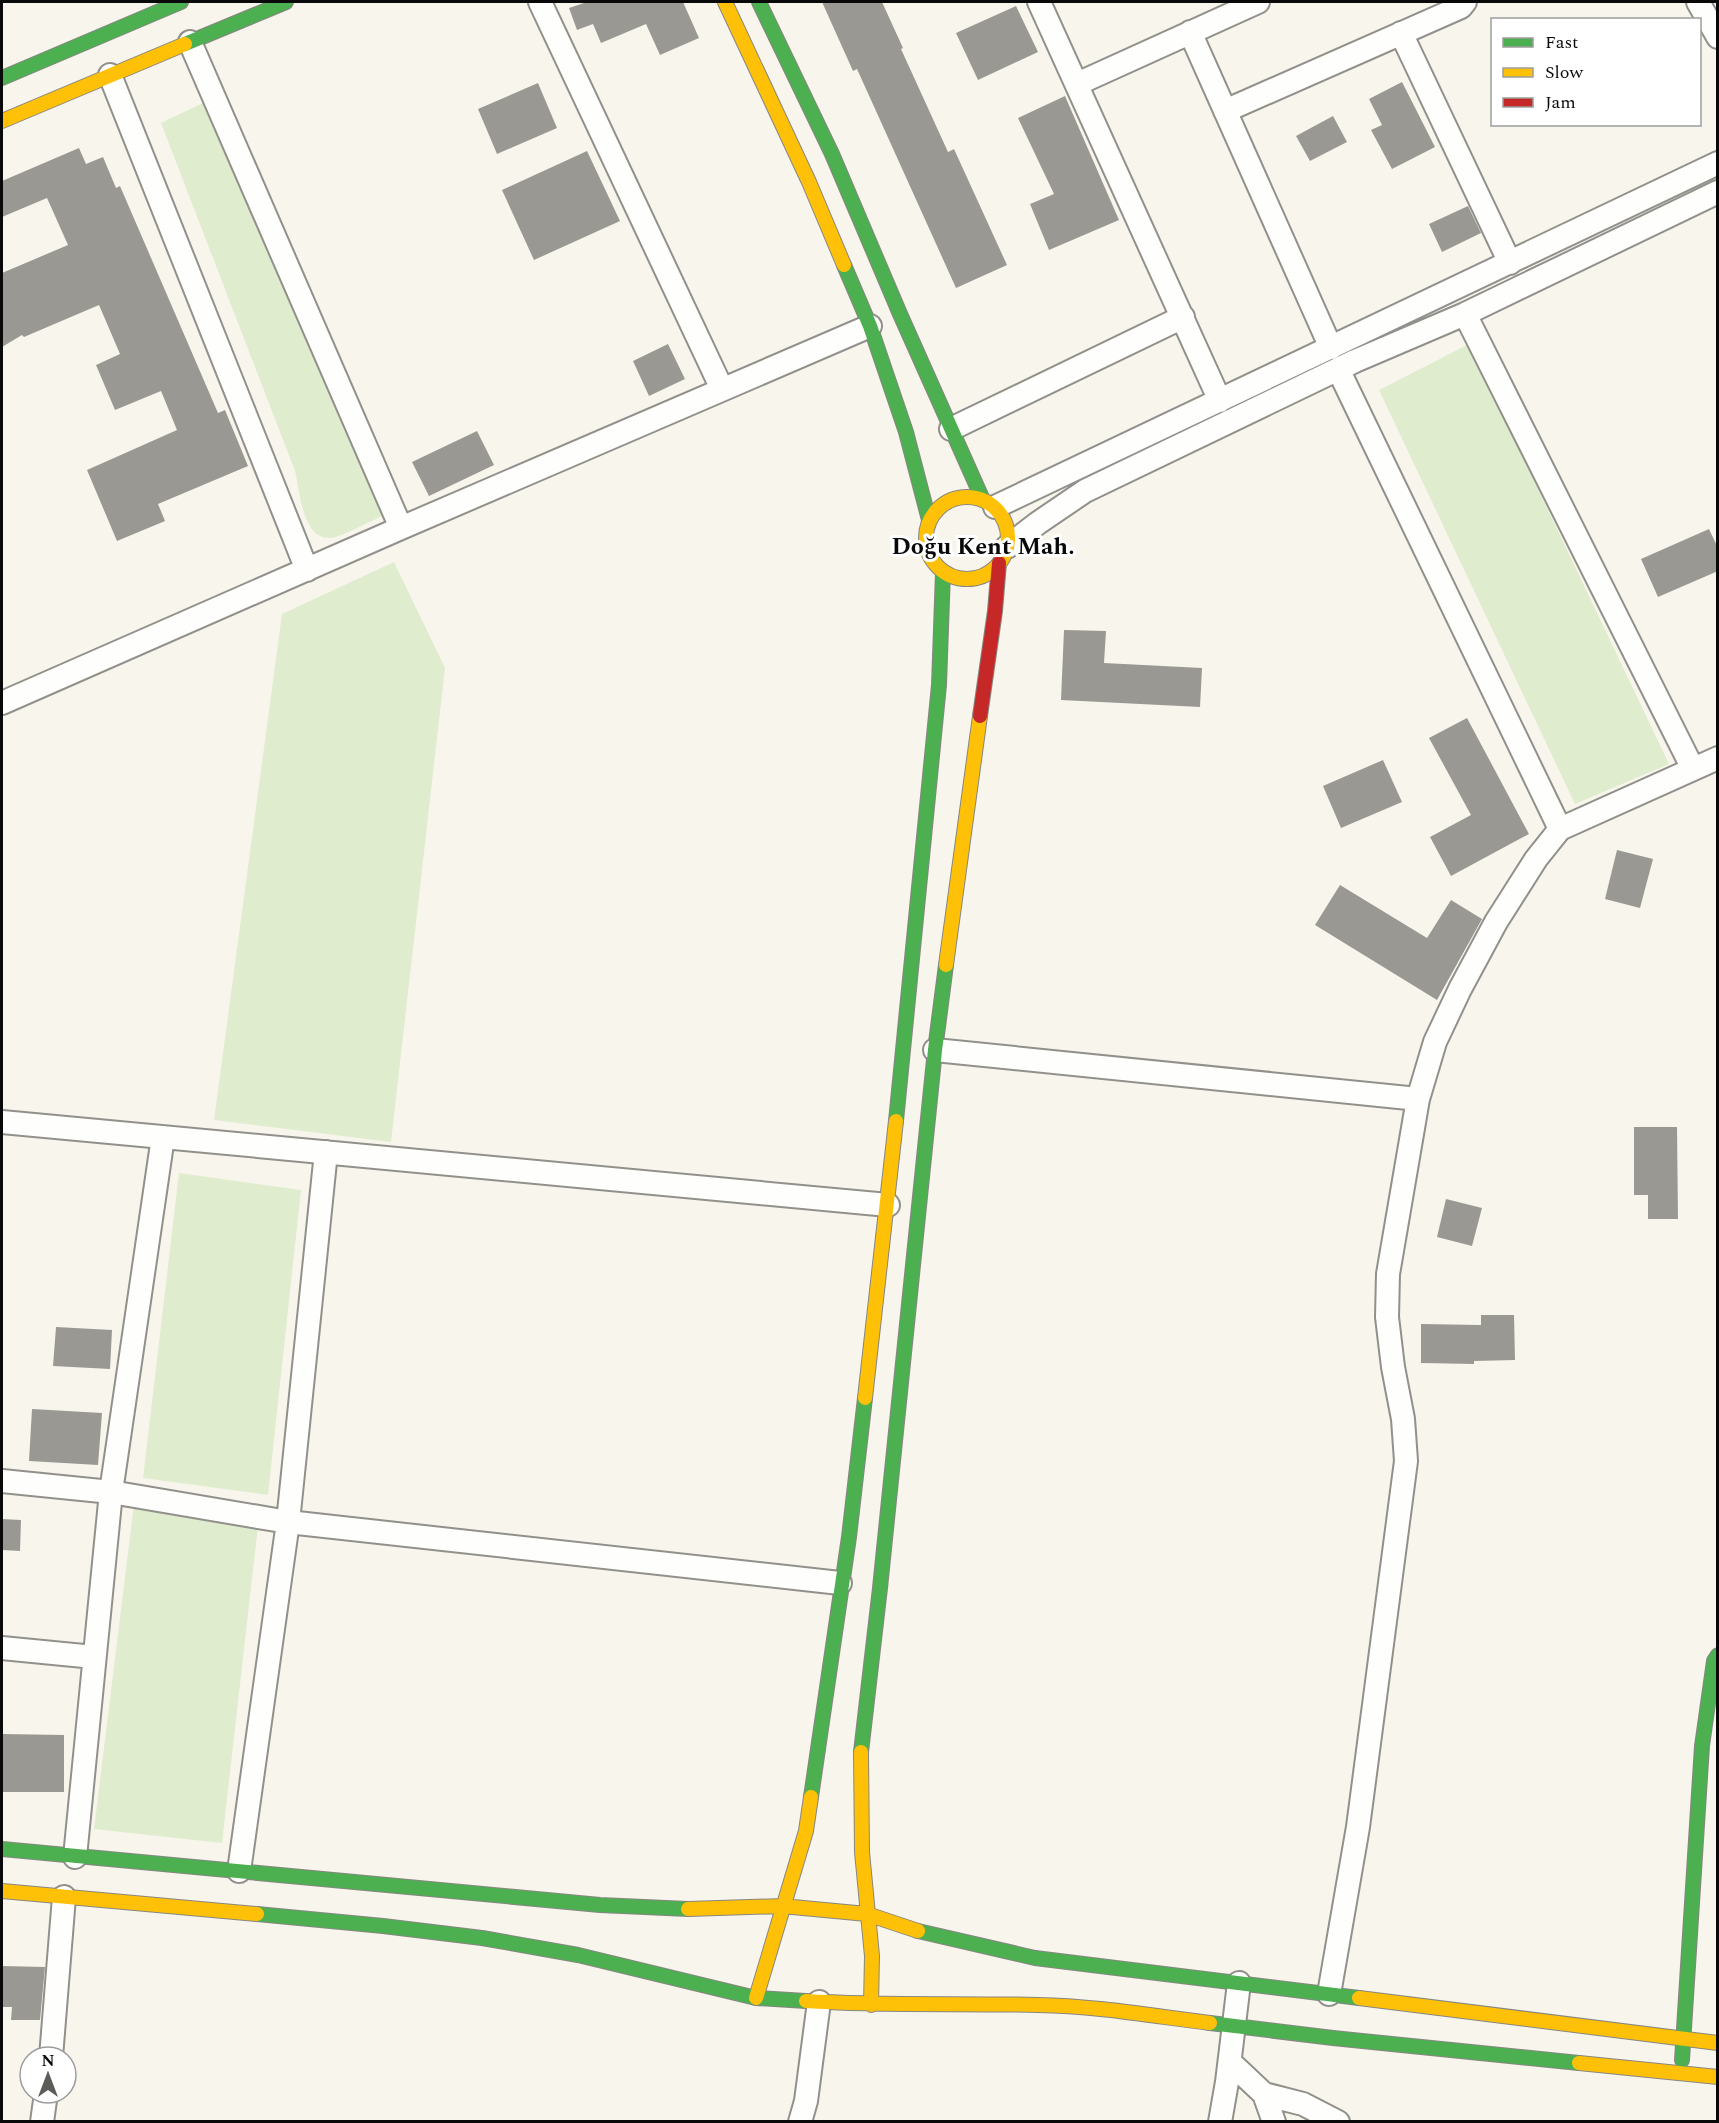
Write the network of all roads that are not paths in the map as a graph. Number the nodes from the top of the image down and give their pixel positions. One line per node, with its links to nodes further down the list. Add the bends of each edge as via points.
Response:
1 (181, 2): 15 (street)
2 (286, 2): 13 (street)
3 (540, 2): 26 (street)
4 (725, 2): 24 (street, via 809,182)
5 (759, 2): 28 (street, via 832,154)
6 (1039, 2): 16 (street)
7 (1258, 2): 10 (street)
8 (1465, 2): 11 (street)
9 (1698, 2): 12 (street)
10 (1190, 32): 16 (street); 17 (street)
11 (1401, 33): 17 (street); 21 (street)
12 (1718, 37)
13 (190, 42): 14 (street); 31 (street)
14 (110, 75): 18 (street); 33 (street)
15 (2, 78)
16 (1077, 84): 23 (street)
17 (1225, 111): 25 (street)
18 (2, 121)
19 (1718, 163): 21 (street)
20 (1718, 192): 22 (street)
21 (1510, 262): 25 (street)
22 (1465, 314): 25 (street); 37 (street)
23 (1183, 316): 27 (street); 28 (street)
24 (870, 326): 26 (street); 30 (street, via 906,432)
25 (1335, 359): 27 (street); 32 (street, via 1085,491 1038,523); 38 (street)
26 (722, 389): 31 (street)
27 (1220, 401): 29 (street)
28 (951, 429): 29 (street)
29 (989, 503): 30 (street, via 964,497 946,501); 32 (street, via 1007,527)
30 (929, 520): 34 (street, via 926,545 929,556)
31 (401, 528): 33 (street)
32 (1003, 555): 34 (street, via 990,572 979,578 954,578); 39 (street)
33 (307, 570): 35 (street)
34 (943, 572): 44 (street, via 939,685)
35 (2, 703)
36 (1718, 758): 37 (street)
37 (1692, 769): 38 (street)
38 (1560, 829): 40 (street, via 1496,922 1460,988 1435,1042)
39 (935, 1050): 40 (street); 58 (street, via 860,1760)
40 (1418, 1099): 60 (street, via 1388,1285 1387,1317 1406,1461 1358,1827)
41 (2, 1122): 42 (street)
42 (163, 1137): 43 (street); 46 (street)
43 (326, 1152): 44 (street); 47 (street)
44 (888, 1205): 48 (street, via 849,1537)
45 (2, 1481): 46 (street)
46 (111, 1492): 47 (street); 51 (street)
47 (288, 1522): 48 (street); 54 (street)
48 (840, 1583): 57 (street, via 806,1831)
49 (2, 1648): 51 (street)
50 (1718, 1655): 65 (street, via 1702,1746)
51 (94, 1658): 53 (street)
52 (2, 1849): 53 (street)
53 (75, 1857): 54 (street)
54 (239, 1871): 57 (street, via 611,1905 677,1909)
55 (2, 1891): 56 (street)
56 (64, 1896): 61 (street, via 482,1938 578,1955); 67 (street)
57 (782, 1906): 58 (street); 61 (street)
58 (867, 1914): 59 (street, via 934,1936 1035,1958); 63 (street, via 872,1956)
59 (1239, 1983): 60 (street); 64 (street)
60 (1329, 1994): 65 (street)
61 (756, 1998): 62 (street)
62 (819, 2002): 63 (street); 74 (street)
63 (871, 2005): 64 (street, via 1060,2006)
64 (1233, 2026): 68 (street); 69 (street)
65 (1685, 2038): 66 (street); 69 (street)
66 (1718, 2043)
67 (53, 2045)
68 (1230, 2062): 71 (street); 75 (street)
69 (1681, 2072): 70 (street)
70 (1718, 2078)
71 (1264, 2094): 76 (street); 77 (street, via 1302,2104)
72 (44, 2105): 73 (street)
73 (42, 2121)
74 (801, 2121)
75 (1220, 2121)
76 (1274, 2121)
77 (1338, 2121)

